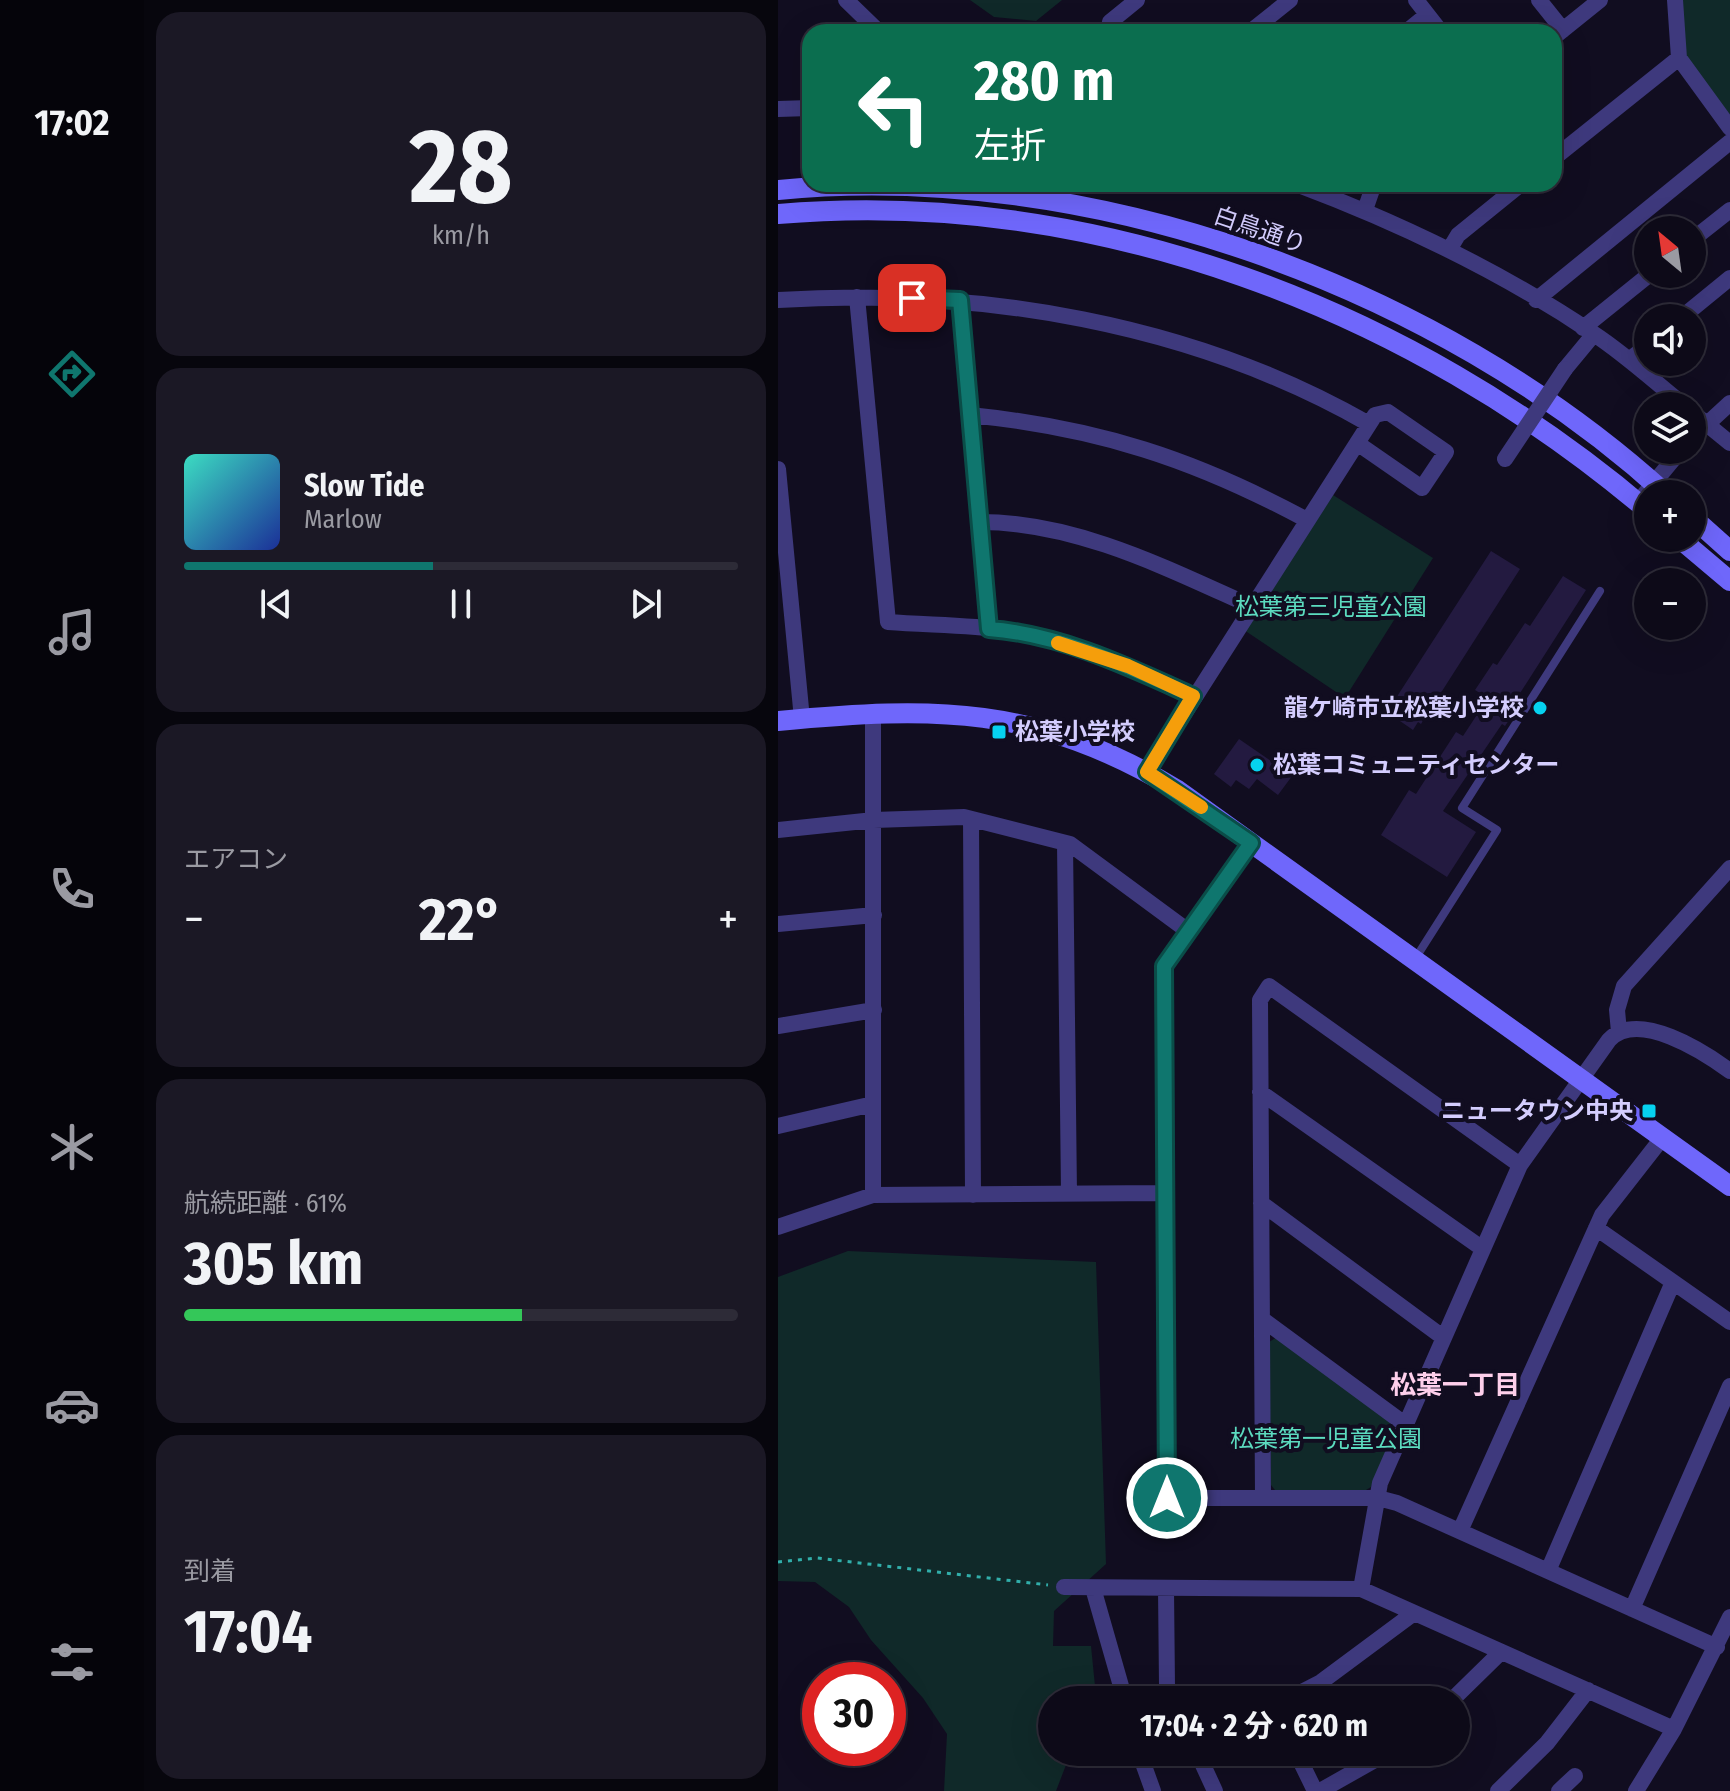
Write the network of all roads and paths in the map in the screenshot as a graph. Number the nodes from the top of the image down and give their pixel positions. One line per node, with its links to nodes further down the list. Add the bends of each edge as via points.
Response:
1 (846, 0): 9 (street)
2 (1137, 0): 10 (street)
3 (1290, 0): 11 (street)
4 (1416, 0): 8 (street)
5 (1539, 0): 14 (street)
6 (1600, 0): 15 (street)
7 (1675, 0): 16 (street)
8 (1427, 15): 12 (street); 13 (street)
9 (871, 24)
10 (1110, 24)
11 (1260, 24)
12 (1416, 24)
13 (1434, 24)
14 (1553, 24)
15 (1562, 30)
16 (1679, 58): 19 (street); 21 (street)
17 (802, 108): 18 (street)
18 (778, 109)
19 (1730, 128)
20 (1730, 142): 40 (street)
21 (1562, 152)
22 (802, 189): 23 (main road, 白鳥通り)
23 (778, 190)
24 (904, 192): 31 (street)
25 (958, 192): 55 (main road, 白鳥通り, via 1103,211 1255,252 1341,287 1464,349)
26 (1317, 192): 29 (street)
27 (1371, 192): 29 (street)
28 (1511, 192): 34 (street, via 1458,235)
29 (1365, 210): 34 (street)
30 (1730, 210): 33 (street)
31 (901, 211): 32 (main road, 白鳥通り); 56 (main road, 白鳥通り, via 1097,236 1244,276 1327,308 1452,371 1585,459)
32 (778, 214)
33 (1706, 229)
34 (1449, 250): 40 (street)
35 (1730, 278): 41 (street)
36 (1635, 288): 42 (street)
37 (857, 297): 38 (street); 39 (street); 65 (street, via 888,622)
38 (778, 300)
39 (960, 300): 47 (street); 49 (street, via 1100,324 1179,346 1264,374)
40 (1536, 300): 42 (street)
41 (1698, 304)
42 (1589, 331): 44 (street); 53 (street, bridge)
43 (1634, 356): 44 (street)
44 (1629, 360): 45 (street)
45 (1668, 392)
46 (1730, 403): 48 (street)
47 (970, 415): 57 (street, via 1098,433 1155,450 1252,490); 58 (street)
48 (1706, 422)
49 (1369, 424): 51 (street); 51 (street, via 1375,415 1388,412 1446,452 1422,488)
50 (1706, 424): 52 (street)
51 (1357, 443): 57 (street)
52 (1730, 443)
53 (1505, 459)
54 (778, 469): 66 (street)
55 (1650, 480)
56 (1634, 500)
57 (1307, 520): 64 (street)
58 (980, 522): 64 (street, via 1033,527 1108,546); 65 (street)
59 (1706, 530): 60 (main road)
60 (1730, 551)
61 (1696, 552): 62 (main road)
62 (1730, 581)
63 (1600, 591): 81 (lane, via 1462,808 1497,830)
64 (1251, 606): 67 (street)
65 (989, 629): 67 (street, via 1051,640)
66 (785, 631): 69 (street)
67 (1193, 696): 71 (street)
68 (873, 714): 69 (main road); 71 (main road, via 942,712 1036,727); 73 (street)
69 (802, 719): 70 (main road)
70 (778, 721)
71 (1147, 772): 76 (main road)
72 (971, 819): 73 (street); 75 (street); 96 (street)
73 (874, 820): 74 (street); 78 (street)
74 (778, 830)
75 (1065, 843): 80 (street); 94 (street)
76 (1251, 843): 80 (street); 81 (main road)
77 (1730, 868): 84 (street, via 1624,986 1617,1010)
78 (874, 915): 79 (street); 82 (street)
79 (778, 924)
80 (1188, 931): 93 (street, via 1164,966)
81 (1415, 959): 86 (main road)
82 (874, 1010): 83 (street); 88 (street)
83 (778, 1026)
84 (1619, 1032): 85 (street, via 1633,1028 1671,1036); 86 (street)
85 (1730, 1071)
86 (1582, 1078): 90 (main road); 91 (street)
87 (1260, 1092): 91 (street, via 1260,1000 1269,986); 97 (street); 100 (street)
88 (873, 1104): 89 (street); 95 (street)
89 (778, 1126)
90 (1663, 1137): 92 (main road); 99 (street)
91 (1520, 1165): 100 (street)
92 (1730, 1186)
93 (1165, 1193): 94 (street); 107 (street, via 1167,1498)
94 (1069, 1194): 96 (street)
95 (873, 1195): 96 (street); 98 (street)
96 (973, 1195)
97 (1261, 1203): 102 (street); 104 (street)
98 (778, 1227)
99 (1596, 1228): 101 (street); 109 (street)
100 (1483, 1249): 104 (street)
101 (1673, 1282): 103 (street); 111 (street)
102 (1262, 1319): 106 (street); 107 (street)
103 (1730, 1322)
104 (1444, 1338): 106 (street)
105 (1730, 1386): 116 (street)
106 (1406, 1425): 108 (street)
107 (1263, 1498): 108 (street)
108 (1378, 1498): 109 (street); 115 (street)
109 (1460, 1531): 111 (street)
110 (778, 1562): 112 (path, via 817,1558)
111 (1548, 1571): 116 (street)
112 (1064, 1587): 113 (street)
113 (1093, 1588): 114 (street); 121 (street)
114 (1166, 1589): 115 (street); 122 (street)
115 (1361, 1589): 117 (street)
116 (1632, 1609): 119 (street)
117 (1414, 1613): 120 (street); 123 (street)
118 (1730, 1617): 119 (street)
119 (1717, 1647): 126 (street)
120 (1501, 1652): 124 (street); 125 (street)
121 (1121, 1686)
122 (1167, 1686)
123 (1313, 1686)
124 (1466, 1686)
125 (1588, 1690): 126 (street); 135 (street, via 1547,1743)
126 (1674, 1729): 137 (street)
127 (1144, 1766): 132 (street)
128 (1203, 1766): 133 (street)
129 (1304, 1766): 134 (street)
130 (1363, 1766): 134 (street)
131 (1575, 1776): 136 (street)
132 (1153, 1791)
133 (1215, 1791)
134 (1317, 1791)
135 (1498, 1791)
136 (1559, 1791)
137 (1636, 1791)

